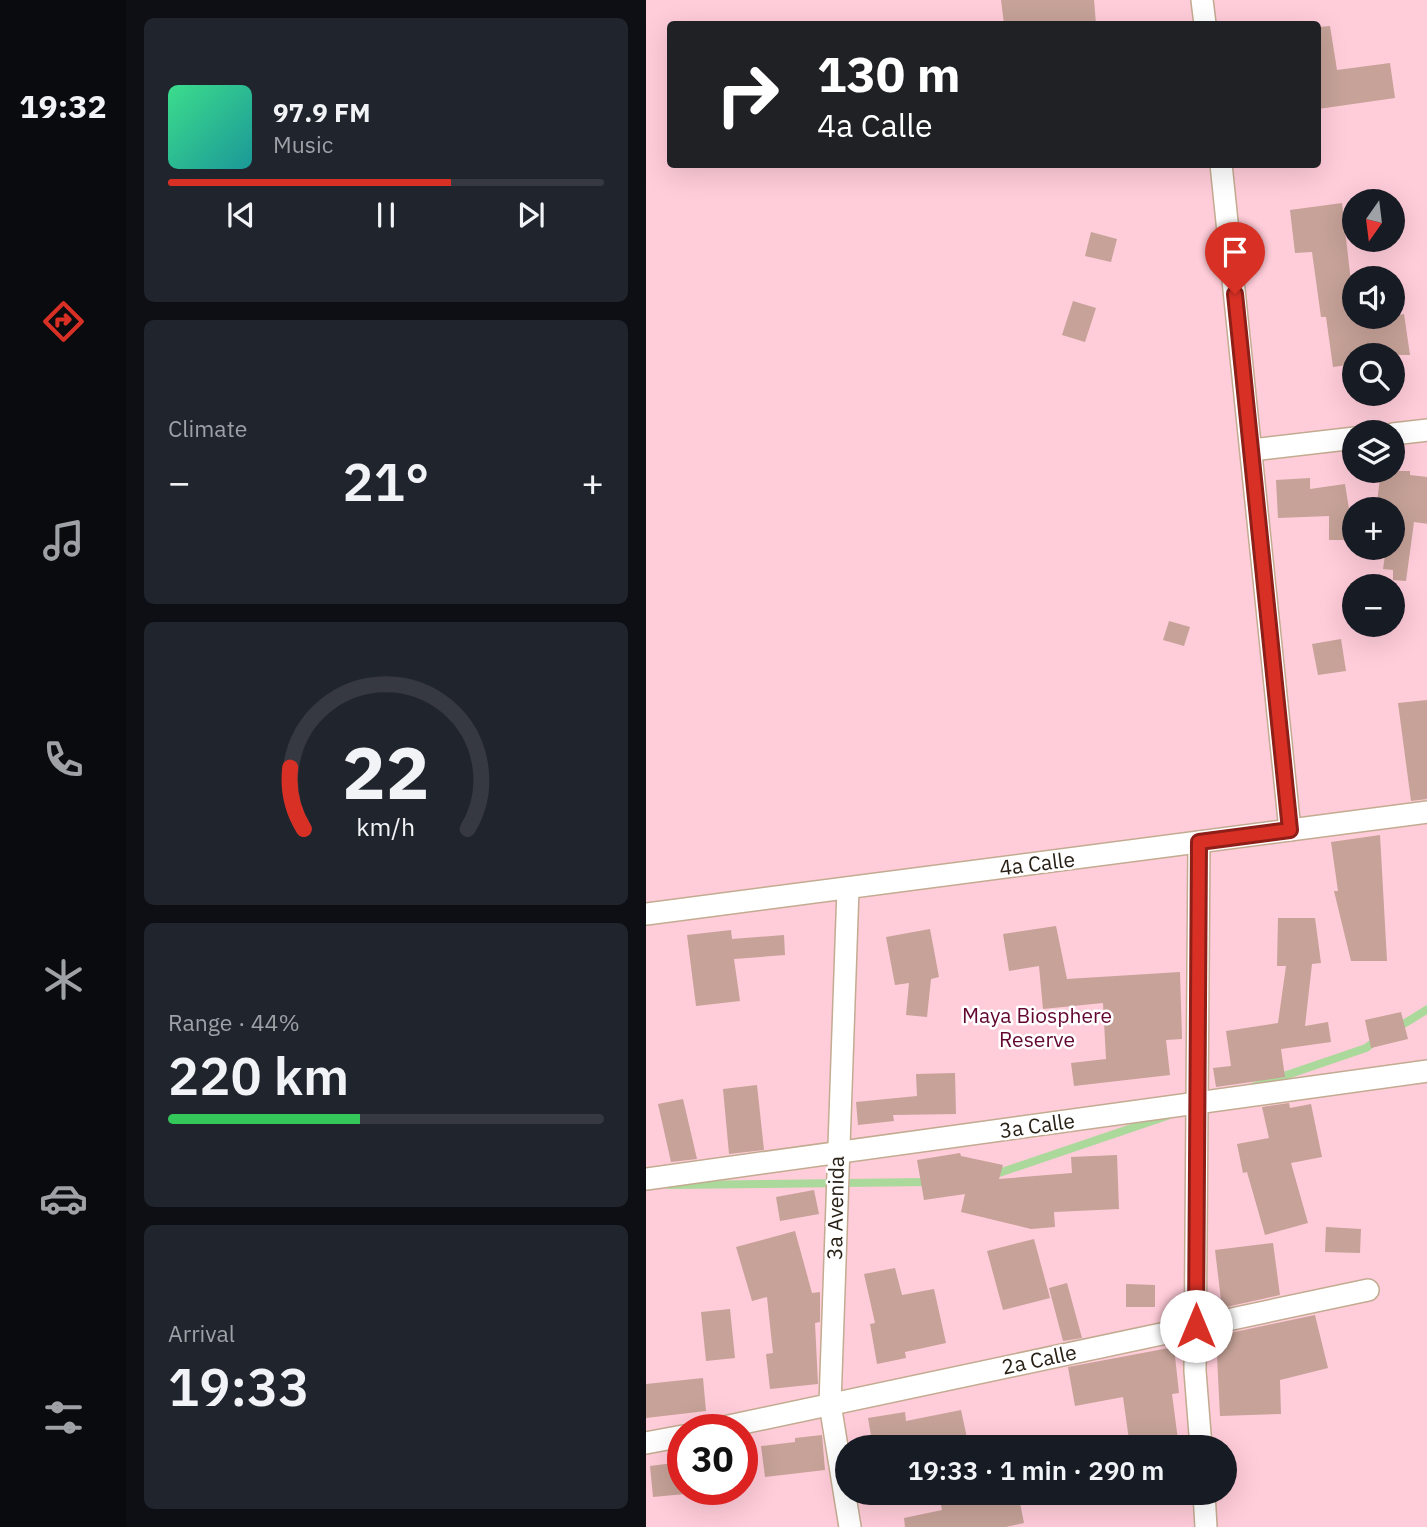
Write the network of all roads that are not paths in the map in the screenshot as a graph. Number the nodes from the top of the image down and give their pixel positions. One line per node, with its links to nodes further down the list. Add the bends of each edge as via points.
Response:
1 (1202, 0): 2 (street)
2 (1205, 21)
3 (1221, 168): 7 (street)
4 (1427, 430): 5 (street)
5 (1405, 433)
6 (1342, 440): 7 (street)
7 (1252, 450): 9 (street)
8 (1427, 812): 9 (street, 4a Calle)
9 (1290, 830): 10 (street, 4a Calle)
10 (1199, 842): 11 (street, 4a Calle); 14 (street)
11 (848, 888): 12 (street, 4a Calle); 15 (street, 3a Avenida)
12 (646, 914)
13 (1427, 1071): 14 (street, 3a Calle)
14 (1195, 1103): 15 (street, 3a Calle); 18 (street)
15 (836, 1153): 16 (street, 3a Calle); 19 (street, 3a Avenida)
16 (646, 1180)
17 (1368, 1290): 18 (street, 2a Calle)
18 (1196, 1326): 19 (street, 2a Calle); 21 (street)
19 (830, 1404): 20 (street, 2a Calle); 25 (street, 3a Avenida)
20 (758, 1420)
21 (1201, 1435)
22 (667, 1439): 23 (street)
23 (646, 1444)
24 (1205, 1505): 26 (street)
25 (850, 1527)
26 (1206, 1527)

